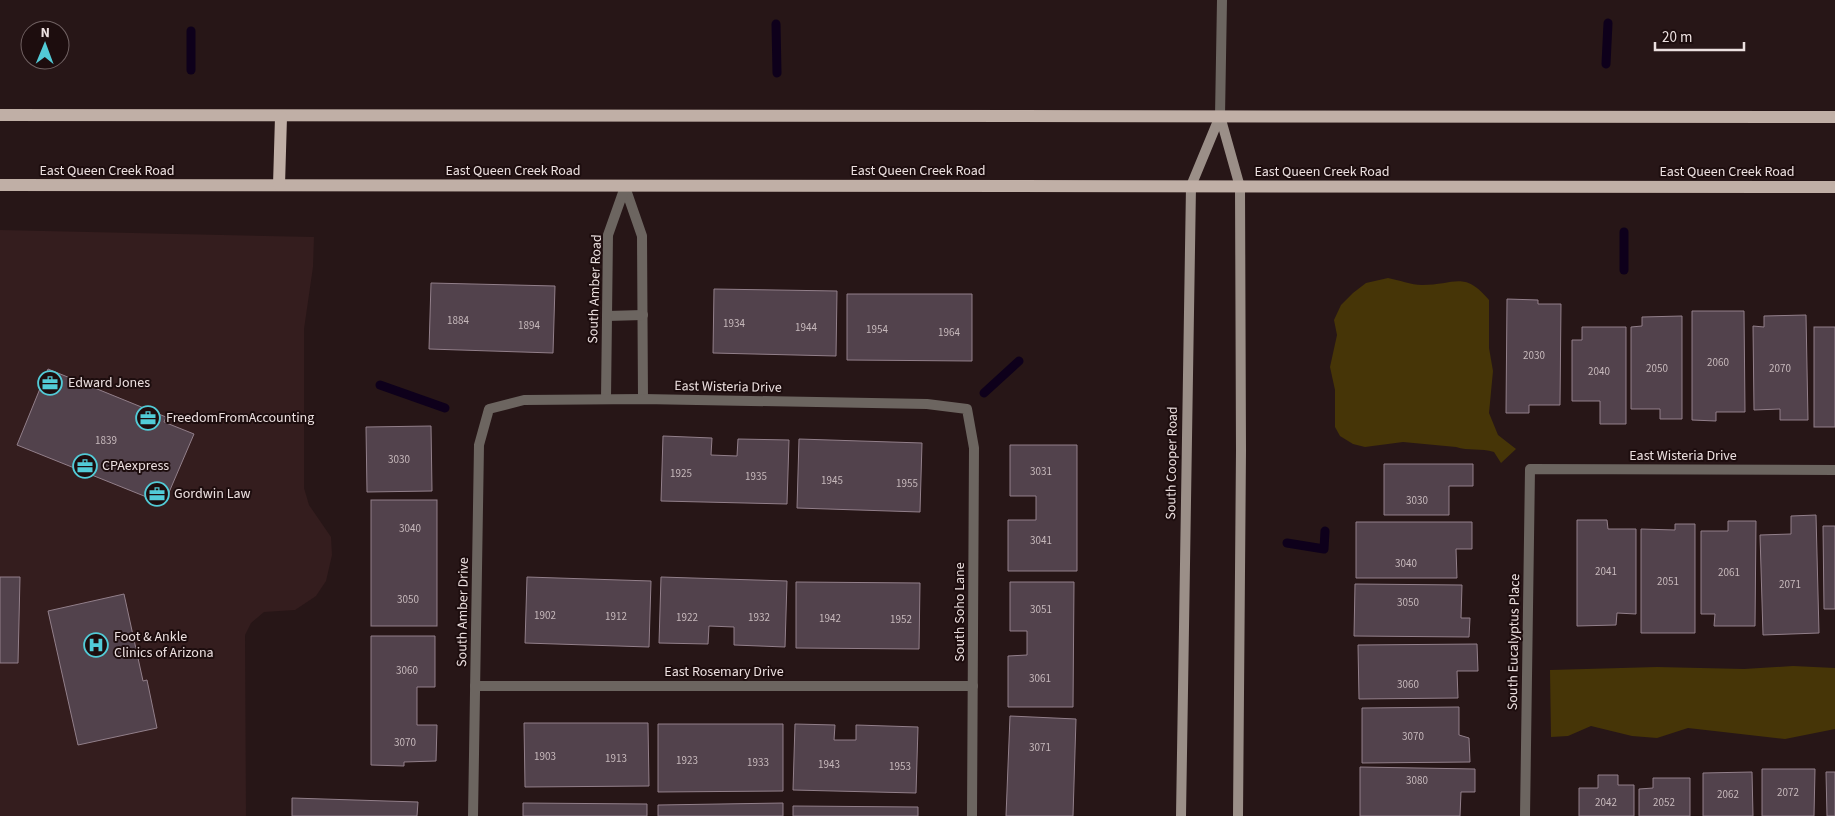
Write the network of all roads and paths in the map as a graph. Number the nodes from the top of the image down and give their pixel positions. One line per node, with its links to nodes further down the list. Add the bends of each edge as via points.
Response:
1 (1222, 0): 3 (street, South Cooper Road)
2 (0, 115): 4 (main road)
3 (1220, 116): 4 (main road); 5 (main road); 8 (main road, South Cooper Road); 11 (main road, South Cooper Road)
4 (281, 117): 7 (main road)
5 (1835, 117)
6 (0, 185): 7 (main road, East Queen Creek Road)
7 (280, 185): 10 (main road, East Queen Creek Road)
8 (1191, 186): 10 (main road, East Queen Creek Road); 11 (main road, East Queen Creek Road); 24 (main road, South Cooper Road)
9 (1835, 186): 11 (main road, East Queen Creek Road)
10 (625, 187): 12 (street, South Amber Road, via 608,235); 13 (street, via 642,236)
11 (1240, 187): 25 (main road, South Cooper Road)
12 (607, 316): 13 (street); 14 (street, South Amber Road)
13 (643, 316): 15 (street)
14 (606, 399): 15 (street, East Wisteria Drive); 16 (street, East Wisteria Drive, via 524,400)
15 (643, 399): 17 (street, East Wisteria Drive, via 928,404)
16 (489, 409): 20 (street, South Amber Drive, via 479,445)
17 (967, 410): 21 (street, South Soho Lane, via 974,448)
18 (1530, 469): 19 (street, East Wisteria Drive); 26 (street, South Eucalyptus Place)
19 (1835, 470)
20 (475, 686): 21 (street, East Rosemary Drive); 22 (street, South Amber Drive)
21 (973, 686): 23 (street, South Soho Lane)
22 (473, 816)
23 (972, 816)
24 (1181, 816)
25 (1238, 816)
26 (1525, 816)

